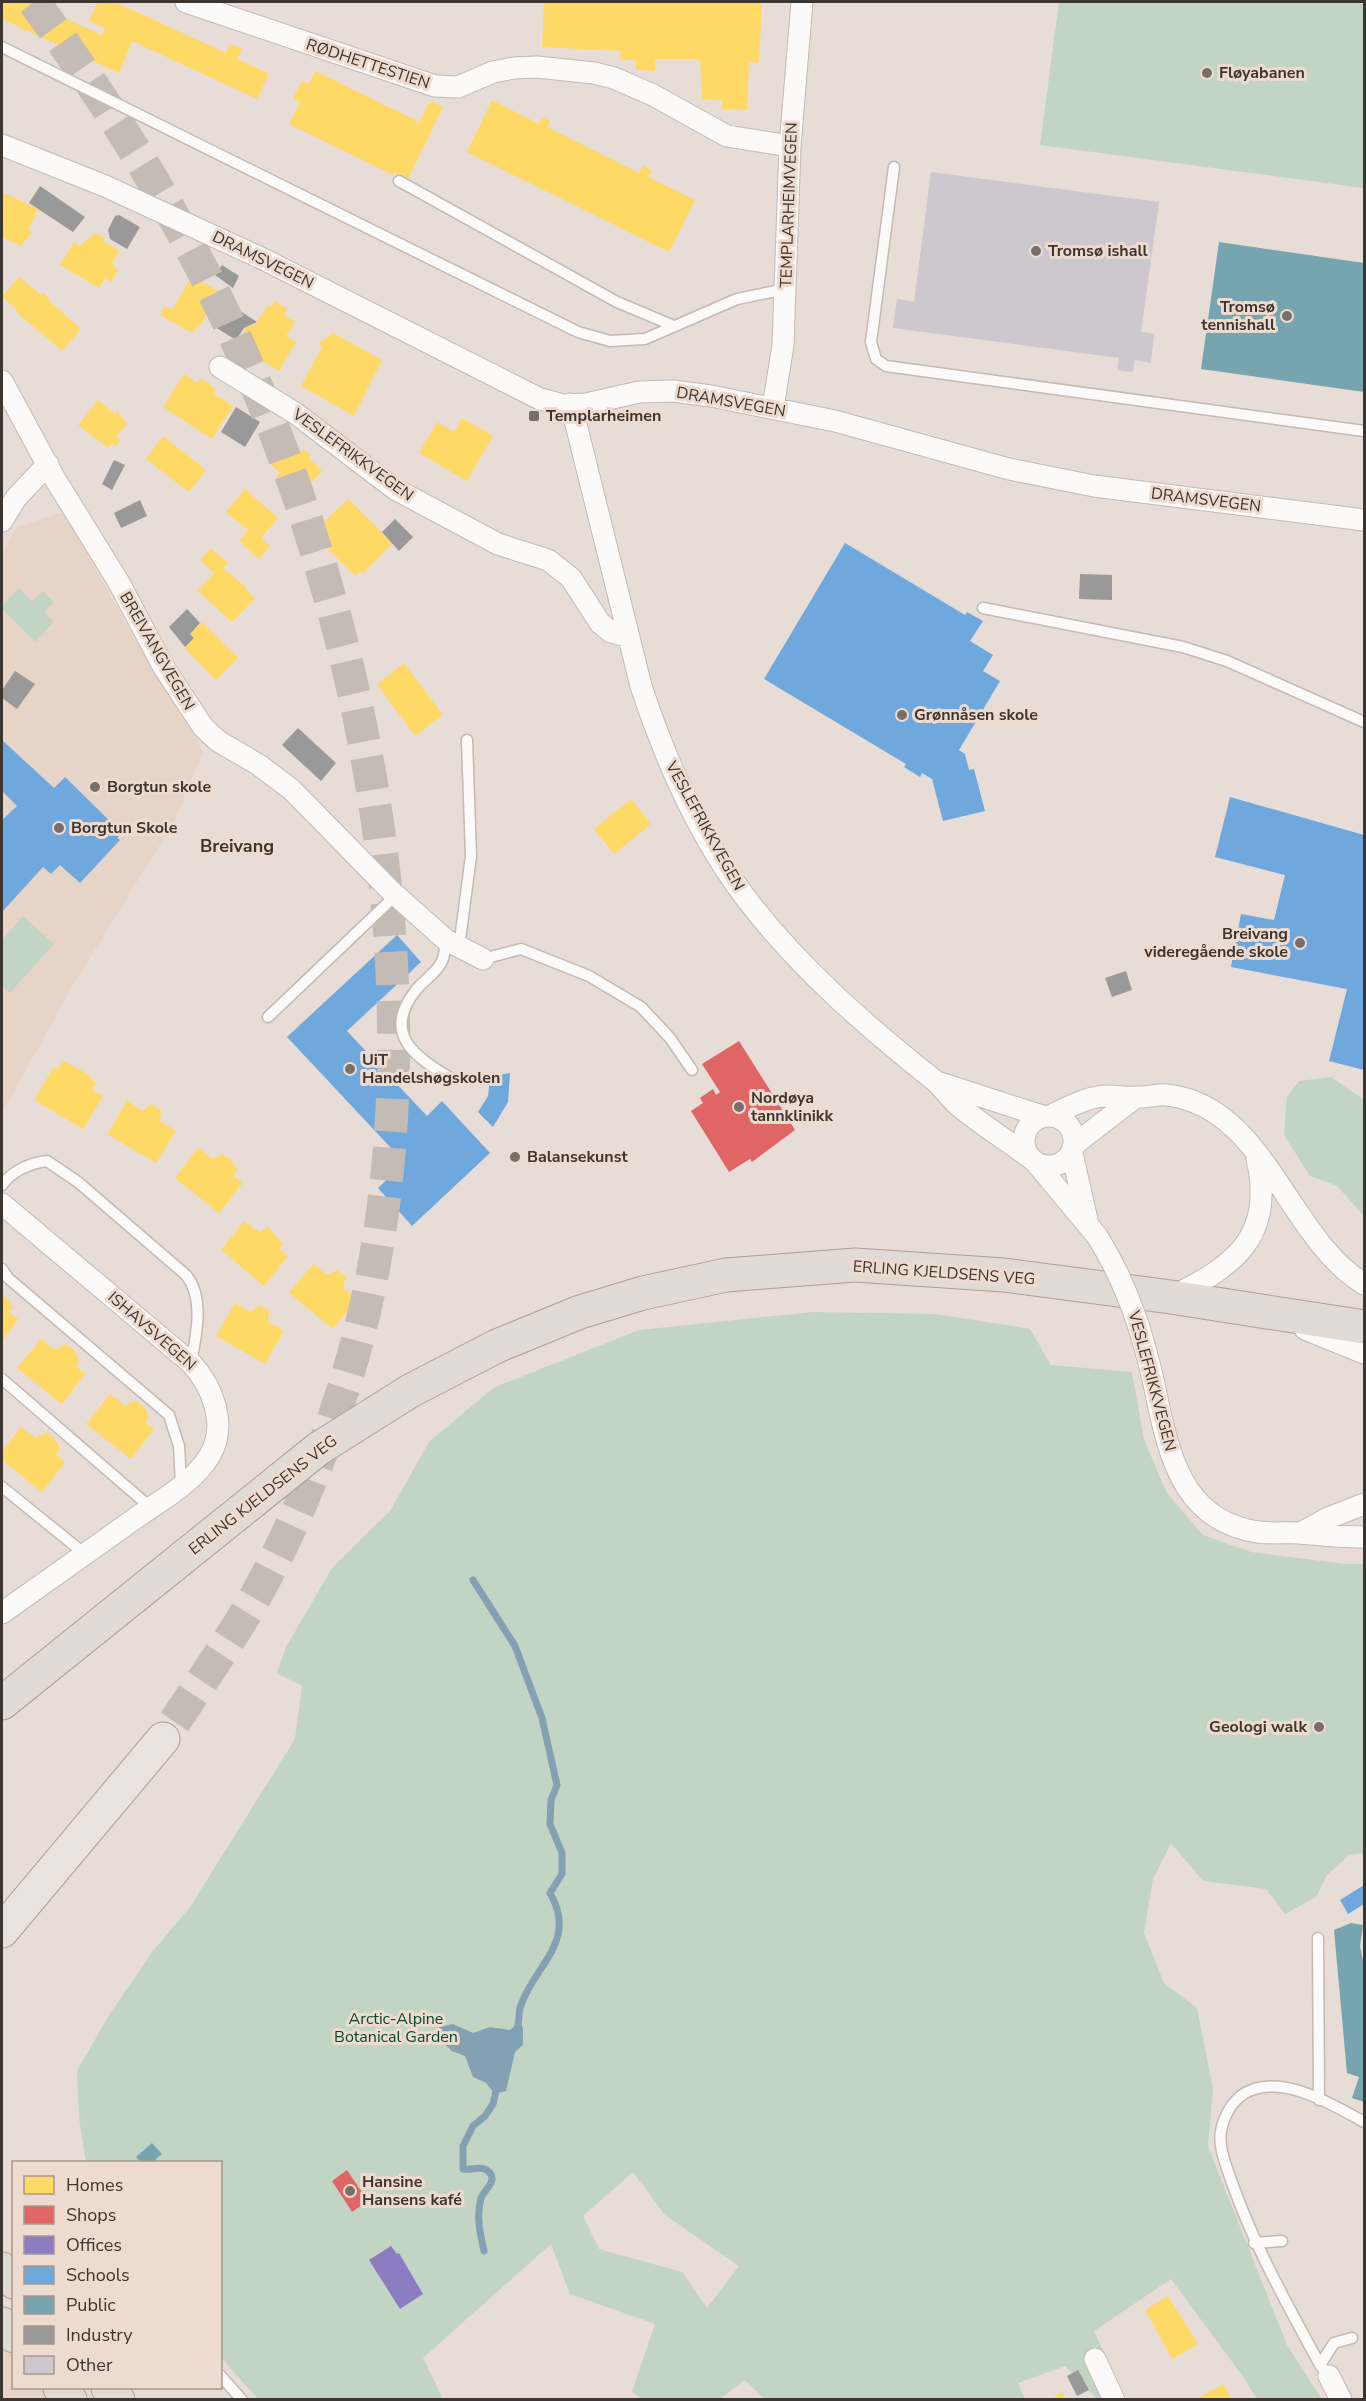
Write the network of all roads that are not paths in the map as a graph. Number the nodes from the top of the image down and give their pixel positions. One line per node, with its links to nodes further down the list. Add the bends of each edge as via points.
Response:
1 (186, 2): 5 (street, RØDHETTESTIEN, via 435,86 458,87 514,68 567,69 614,78 728,136)
2 (802, 2): 5 (street, TEMPLARHEIMVEGEN)
3 (2, 47): 9 (lane, via 578,332 610,340 645,339)
4 (2, 145): 12 (street, DRAMSVEGEN, via 105,186 261,258 540,399)
5 (790, 146): 8 (street, TEMPLARHEIMVEGEN)
6 (894, 167): 14 (lane, via 871,342 879,363 900,369)
7 (399, 181): 9 (lane, via 617,302)
8 (786, 289): 9 (lane, via 757,292); 13 (street, TEMPLARHEIMVEGEN, via 783,345)
9 (674, 326)
10 (220, 367): 19 (street, VESLEFRIKKVEGEN, via 295,413 395,489 498,544 548,560 571,578 600,623 611,632)
11 (2, 381): 15 (street, BREIVANGVEGEN)
12 (571, 404): 13 (street, DRAMSVEGEN, via 639,392 673,391); 19 (street, VESLEFRIKKVEGEN)
13 (772, 408): 16 (street, DRAMSVEGEN, via 835,421 1009,469 1094,486)
14 (1365, 431)
15 (48, 464): 17 (street, via 16,498); 22 (street, BREIVANGVEGEN, via 168,675 203,727 291,789)
16 (1365, 520)
17 (2, 521)
18 (983, 608): 20 (lane, via 1184,647 1227,661)
19 (629, 637): 28 (street, VESLEFRIKKVEGEN, via 641,686 666,756 744,895 773,932 851,1010)
20 (1365, 722)
21 (467, 740): 23 (lane, via 471,856)
22 (396, 895): 23 (street, BREIVANGVEGEN); 25 (lane)
23 (453, 943): 24 (street, BREIVANGVEGEN); 27 (lane, via 405,1005 401,1020 410,1049 420,1060)
24 (483, 959): 26 (lane, via 521,949 588,976 641,1007 670,1038)
25 (268, 1017)
26 (692, 1070)
27 (452, 1079)
28 (936, 1082): 30 (street, VESLEFRIKKVEGEN); 33 (street, VESLEFRIKKVEGEN, via 960,1106)
29 (1136, 1097): 30 (street, via 1105,1096); 31 (street); 32 (street, via 1167,1095 1199,1104 1230,1123)
30 (1047, 1116): 31 (street, via 1069,1125); 33 (street, via 1026,1128 1023,1138)
31 (1073, 1148): 33 (street, via 1056,1166); 36 (street, VESLEFRIKKVEGEN)
32 (1255, 1149): 38 (street, via 1319,1243); 39 (street, via 1263,1197 1255,1228 1221,1271)
33 (1033, 1160): 36 (street, VESLEFRIKKVEGEN)
34 (2, 1185): 43 (lane, via 33,1163 47,1161 78,1182 186,1275 194,1284 197,1303)
35 (2, 1204): 43 (street, ISHAVSVEGEN)
36 (1092, 1230): 49 (street, VESLEFRIKKVEGEN, bridge, via 1109,1255 1136,1313 1168,1448 1185,1487 1208,1513 1226,1524 1244,1530)
37 (2, 1269): 45 (lane, via 169,1415 179,1446)
38 (1365, 1284)
39 (1171, 1297): 40 (highway, ERLING KJELDSENS VEG); 53 (highway, ERLING KJELDSENS VEG, via 1004,1275 855,1265 726,1275 579,1312 497,1346 420,1386 318,1449)
40 (1251, 1310): 41 (highway, ERLING KJELDSENS VEG); 42 (street)
41 (1365, 1327)
42 (1365, 1353)
43 (191, 1362): 45 (street, ISHAVSVEGEN, via 206,1379 214,1397 216,1434 211,1454)
44 (2, 1379): 48 (lane)
45 (181, 1484): 48 (street, ISHAVSVEGEN)
46 (2, 1487): 51 (lane)
47 (1365, 1504): 49 (street)
48 (150, 1507): 51 (street, ISHAVSVEGEN)
49 (1301, 1533): 50 (street, VESLEFRIKKVEGEN, via 1332,1538)
50 (1365, 1537)
51 (85, 1554): 52 (street, ISHAVSVEGEN)
52 (4, 1607)
53 (2, 1703)
54 (163, 1739): 55 (main road)
55 (2, 1931)
56 (1318, 1938): 57 (lane)
57 (1319, 2100): 58 (lane); 60 (lane, via 1275,2086 1257,2087 1237,2098 1228,2112 1221,2132 1227,2167)
58 (1365, 2122)
59 (1282, 2241): 60 (lane)
60 (1254, 2243): 63 (lane)
61 (1352, 2338): 63 (lane, via 1334,2343)
62 (1095, 2359): 66 (street)
63 (1324, 2371): 67 (street)
64 (222, 2377): 65 (lane)
65 (242, 2400)
66 (1114, 2400)
67 (1341, 2400)

